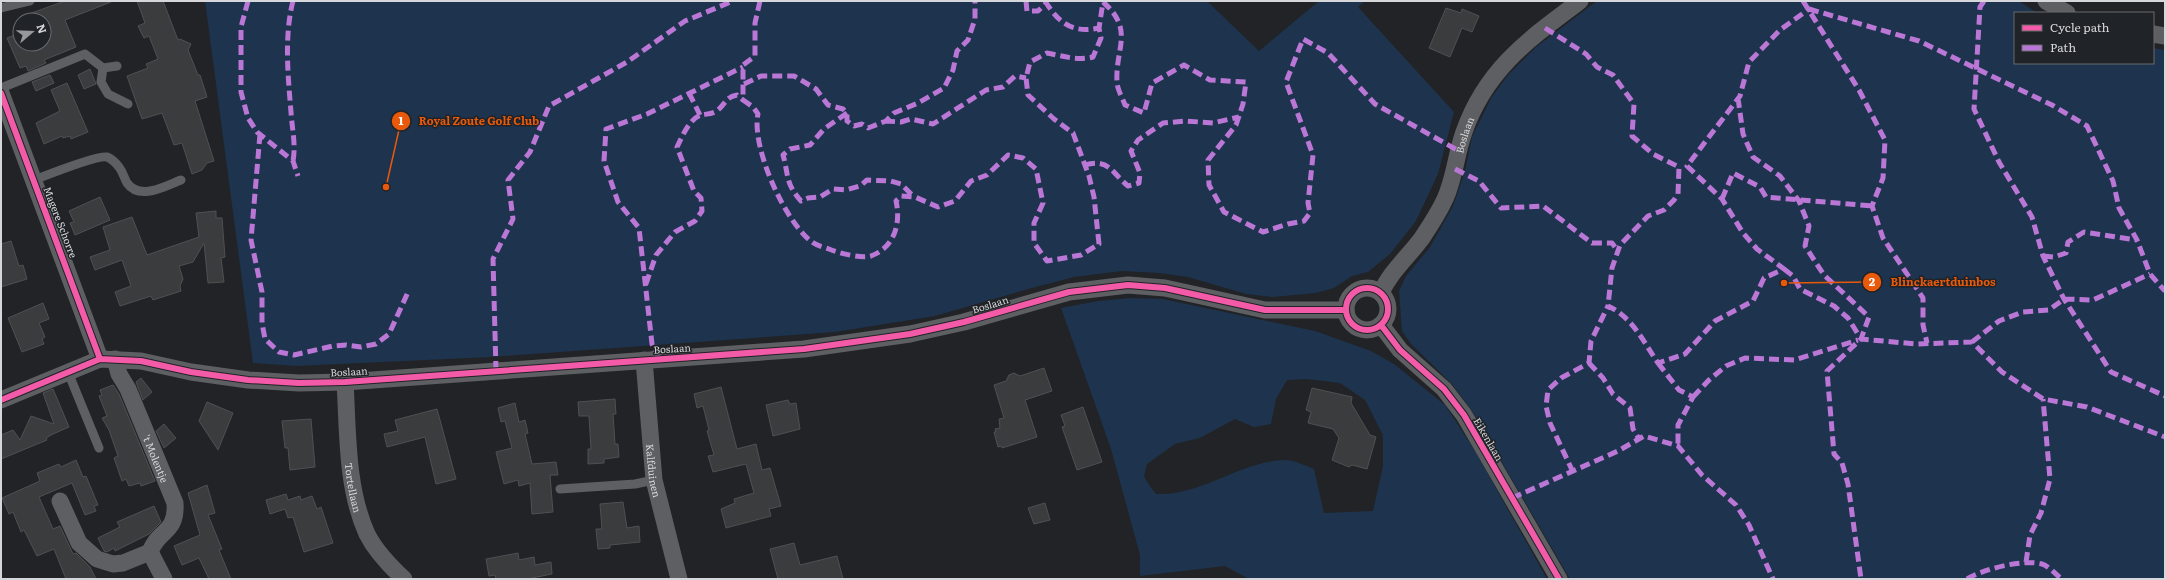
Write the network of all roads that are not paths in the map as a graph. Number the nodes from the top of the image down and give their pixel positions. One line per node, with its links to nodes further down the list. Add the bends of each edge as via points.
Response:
1 (30, 1): 4 (lane)
2 (1580, 1): 15 (street, Boslaan, via 1522,45 1483,90 1463,133 1445,198 1422,238 1386,282)
3 (2046, 1): 5 (street)
4 (1, 8)
5 (2065, 12)
6 (2154, 34): 7 (street)
7 (2165, 36)
8 (117, 66): 9 (lane)
9 (103, 68): 10 (lane, via 85,54); 12 (lane, via 101,82 108,94)
10 (1, 88)
11 (1, 93): 13 (street, Magere Schorre)
12 (128, 104)
13 (34, 180): 14 (lane, via 101,157 113,160 127,183 140,192 156,190); 18 (street, Magere Schorre)
14 (181, 180)
15 (1381, 294): 16 (street, via 1367,288 1357,291 1348,299); 17 (street, via 1387,303 1388,311)
16 (1346, 310): 17 (street, via 1349,320 1356,327 1370,330); 19 (street, Boslaan, via 1265,310 1165,288 1128,285 1068,292 964,322 865,342 804,349)
17 (1381, 325): 31 (street, Eikenlaan, via 1400,350 1444,389 1464,415)
18 (108, 359): 20 (street, Boslaan); 21 (street, Boslaan, via 142,361 191,372 248,380); 27 (street, 't Molentje, via 128,389 176,503 173,525 153,542)
19 (644, 360): 21 (street, Boslaan); 24 (street, Kalfduinen)
20 (68, 372): 22 (street, Boslaan); 23 (lane)
21 (345, 382): 29 (street, Tortellaan, via 352,474 361,517 368,535 394,570)
22 (1, 400)
23 (99, 448)
24 (654, 480): 25 (lane, via 635,484); 30 (street, Kalfduinen)
25 (560, 489)
26 (60, 501): 27 (street, via 78,543 97,559 113,564 123,563)
27 (150, 552): 28 (street)
28 (164, 579)
29 (404, 579)
30 (679, 579)
31 (1559, 579)

